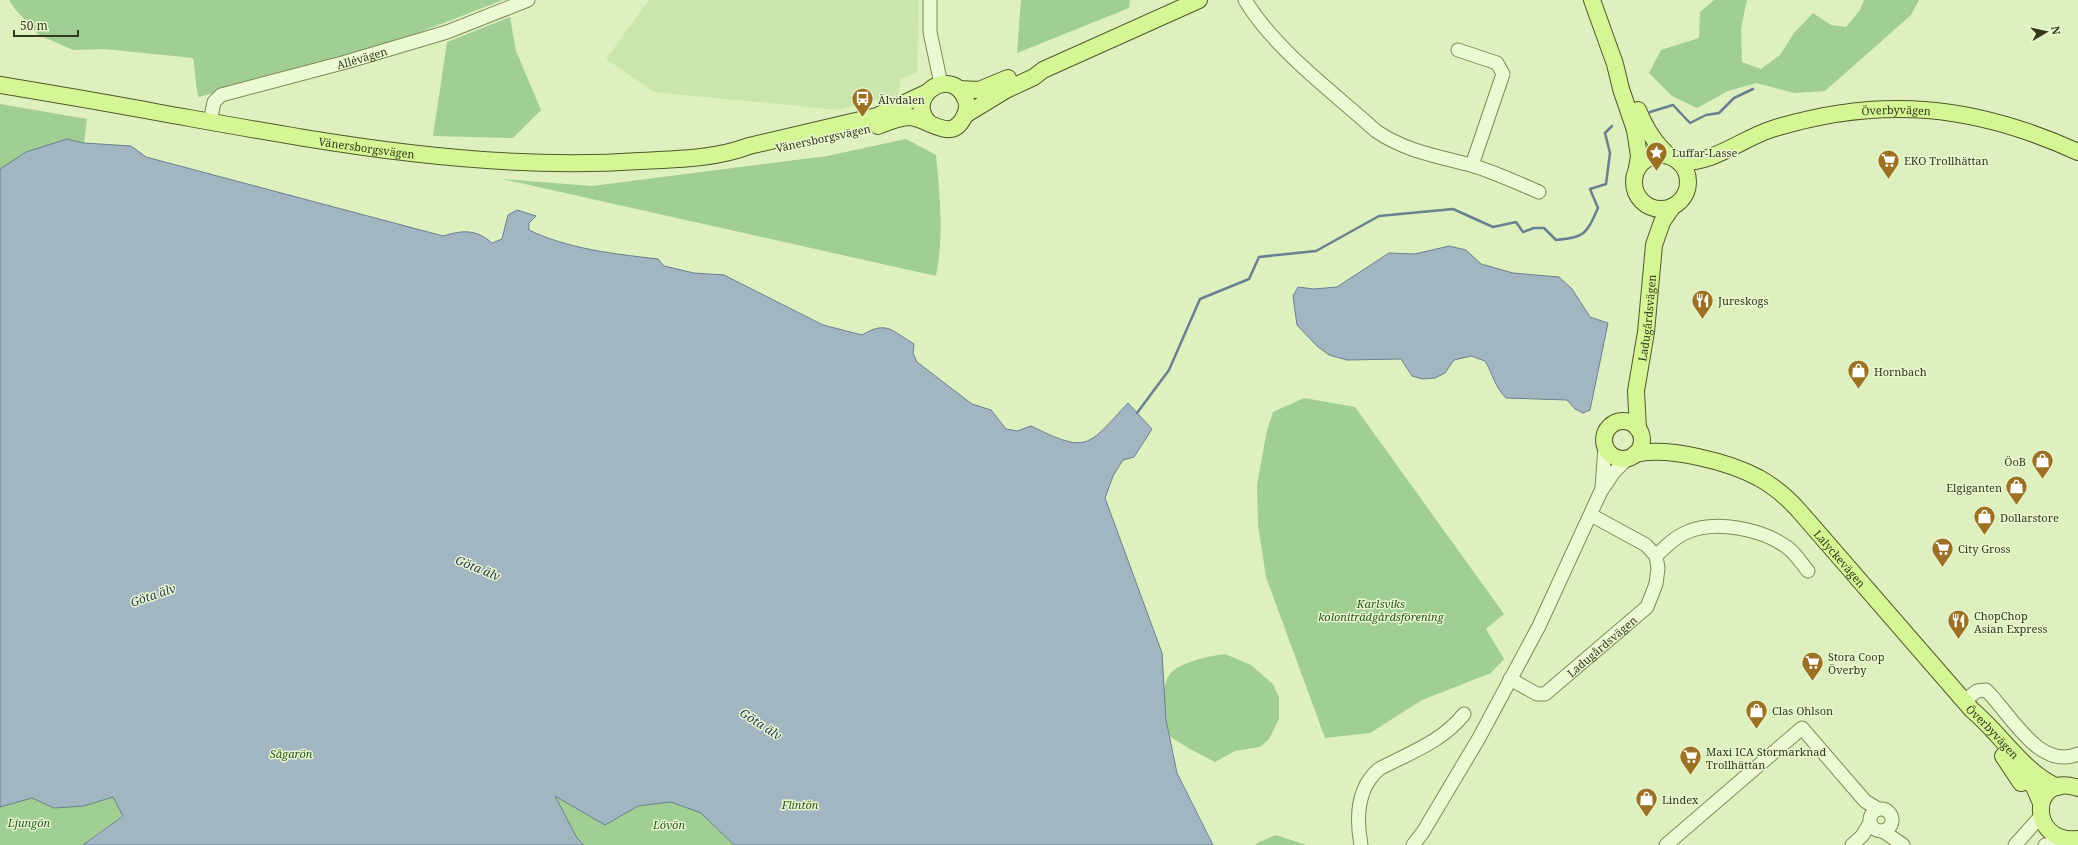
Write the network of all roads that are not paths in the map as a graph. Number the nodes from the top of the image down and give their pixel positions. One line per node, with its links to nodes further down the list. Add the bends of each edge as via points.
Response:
1 (528, 0): 14 (street, Allévägen, via 447,32 221,95 214,102)
2 (930, 0): 9 (street, via 930,32)
3 (1199, 0): 8 (main road, Vänersborgsvägen)
4 (1245, 0): 20 (street, via 1278,44 1376,131 1410,150)
5 (1592, 0): 7 (main road)
6 (1458, 50): 20 (street, via 1497,64 1503,74)
7 (1615, 64): 19 (main road, via 1628,86 1646,130); 21 (main road, via 1636,136 1639,156)
8 (1043, 70): 11 (main road, Vänersborgsvägen, via 1005,79 979,90); 13 (main road, Vänersborgsvägen)
9 (941, 84): 11 (main road, Vänersborgsvägen, via 949,84); 12 (main road, Vänersborgsvägen)
10 (0, 85): 14 (main road, Vänersborgsvägen)
11 (959, 89): 13 (main road, via 966,102)
12 (926, 93): 15 (main road, via 922,109); 16 (main road, Vänersborgsvägen, via 876,116 748,146)
13 (965, 116): 15 (main road, Vänersborgsvägen, via 958,124 948,129)
14 (210, 122): 16 (main road, Vänersborgsvägen, via 417,155 499,162 619,162 689,158)
15 (930, 124): 16 (main road, Vänersborgsvägen, via 909,117 827,139)
16 (737, 151)
17 (2078, 152): 18 (main road, Överbyvägen, via 2032,132 1993,120 1946,111 1902,109 1850,112 1792,124 1770,130)
18 (1716, 155): 19 (main road, Överbyvägen, via 1696,161); 22 (main road, Överbyvägen, via 1700,170)
19 (1674, 159): 21 (main road, Överbyvägen, via 1657,155 1649,157); 22 (main road, via 1687,175)
20 (1472, 165): 23 (street)
21 (1637, 168): 24 (main road, via 1634,188)
22 (1688, 187): 25 (main road, Överbyvägen, via 1682,198)
23 (1539, 192)
24 (1643, 202): 25 (main road, via 1657,209); 26 (main road, Ladugårdsvägen)
25 (1673, 206): 26 (main road, Ladugårdsvägen, via 1662,222)
26 (1654, 245): 27 (main road, Ladugårdsvägen, via 1646,332)
27 (1636, 391): 28 (main road, Ladugårdsvägen, via 1630,405); 29 (main road, Ladugårdsvägen)
28 (1616, 422): 29 (main road, via 1630,422); 30 (main road, Ladugårdsvägen, via 1605,433)
29 (1639, 430): 31 (main road, Lalyckevägen, via 1657,444); 32 (main road, Ladugårdsvägen, via 1641,442)
30 (1605, 447): 32 (main road, via 1615,457); 33 (street, Ladugårdsvägen)
31 (1676, 452): 32 (main road, Lalyckevägen, via 1652,451); 38 (main road, Lalyckevägen, via 1736,468 1759,478 1783,494)
32 (1632, 456): 33 (street, Ladugårdsvägen, via 1614,472)
33 (1601, 491): 34 (street, Ladugårdsvägen)
34 (1590, 515): 35 (street, via 1646,546); 37 (street, Ladugårdsvägen, via 1539,626)
35 (1656, 556): 36 (street, via 1675,538 1686,533 1708,528 1738,529 1776,540 1789,549); 37 (street, Ladugårdsvägen, via 1656,584 1647,607 1545,694 1537,694)
36 (1808, 571)
37 (1510, 679): 44 (street, Ladugårdsvägen)
38 (1968, 706): 40 (street, via 1977,691 1986,690 2040,750 2062,758); 41 (main road, Överbyvägen, via 2043,780); 42 (main road, Överbyvägen, via 1983,732 2034,786)
39 (1464, 714): 48 (street, via 1438,738 1379,769 1372,776 1362,790 1360,800)
40 (2078, 754)
41 (2071, 786): 42 (main road, Överbyvägen, via 2046,795)
42 (2040, 811): 46 (main road, Överbyvägen, via 2044,828 2050,834); 51 (street); 52 (street, via 2031,838)
43 (1879, 822): 45 (street); 47 (street); 50 (street, via 1865,801 1802,728)
44 (1422, 839): 49 (street, Ladugårdsvägen)
45 (1857, 841)
46 (2069, 842): 53 (street)
47 (1902, 844)
48 (1361, 845)
49 (1413, 845)
50 (1666, 845)
51 (2015, 845)
52 (2024, 845)
53 (2045, 845)

